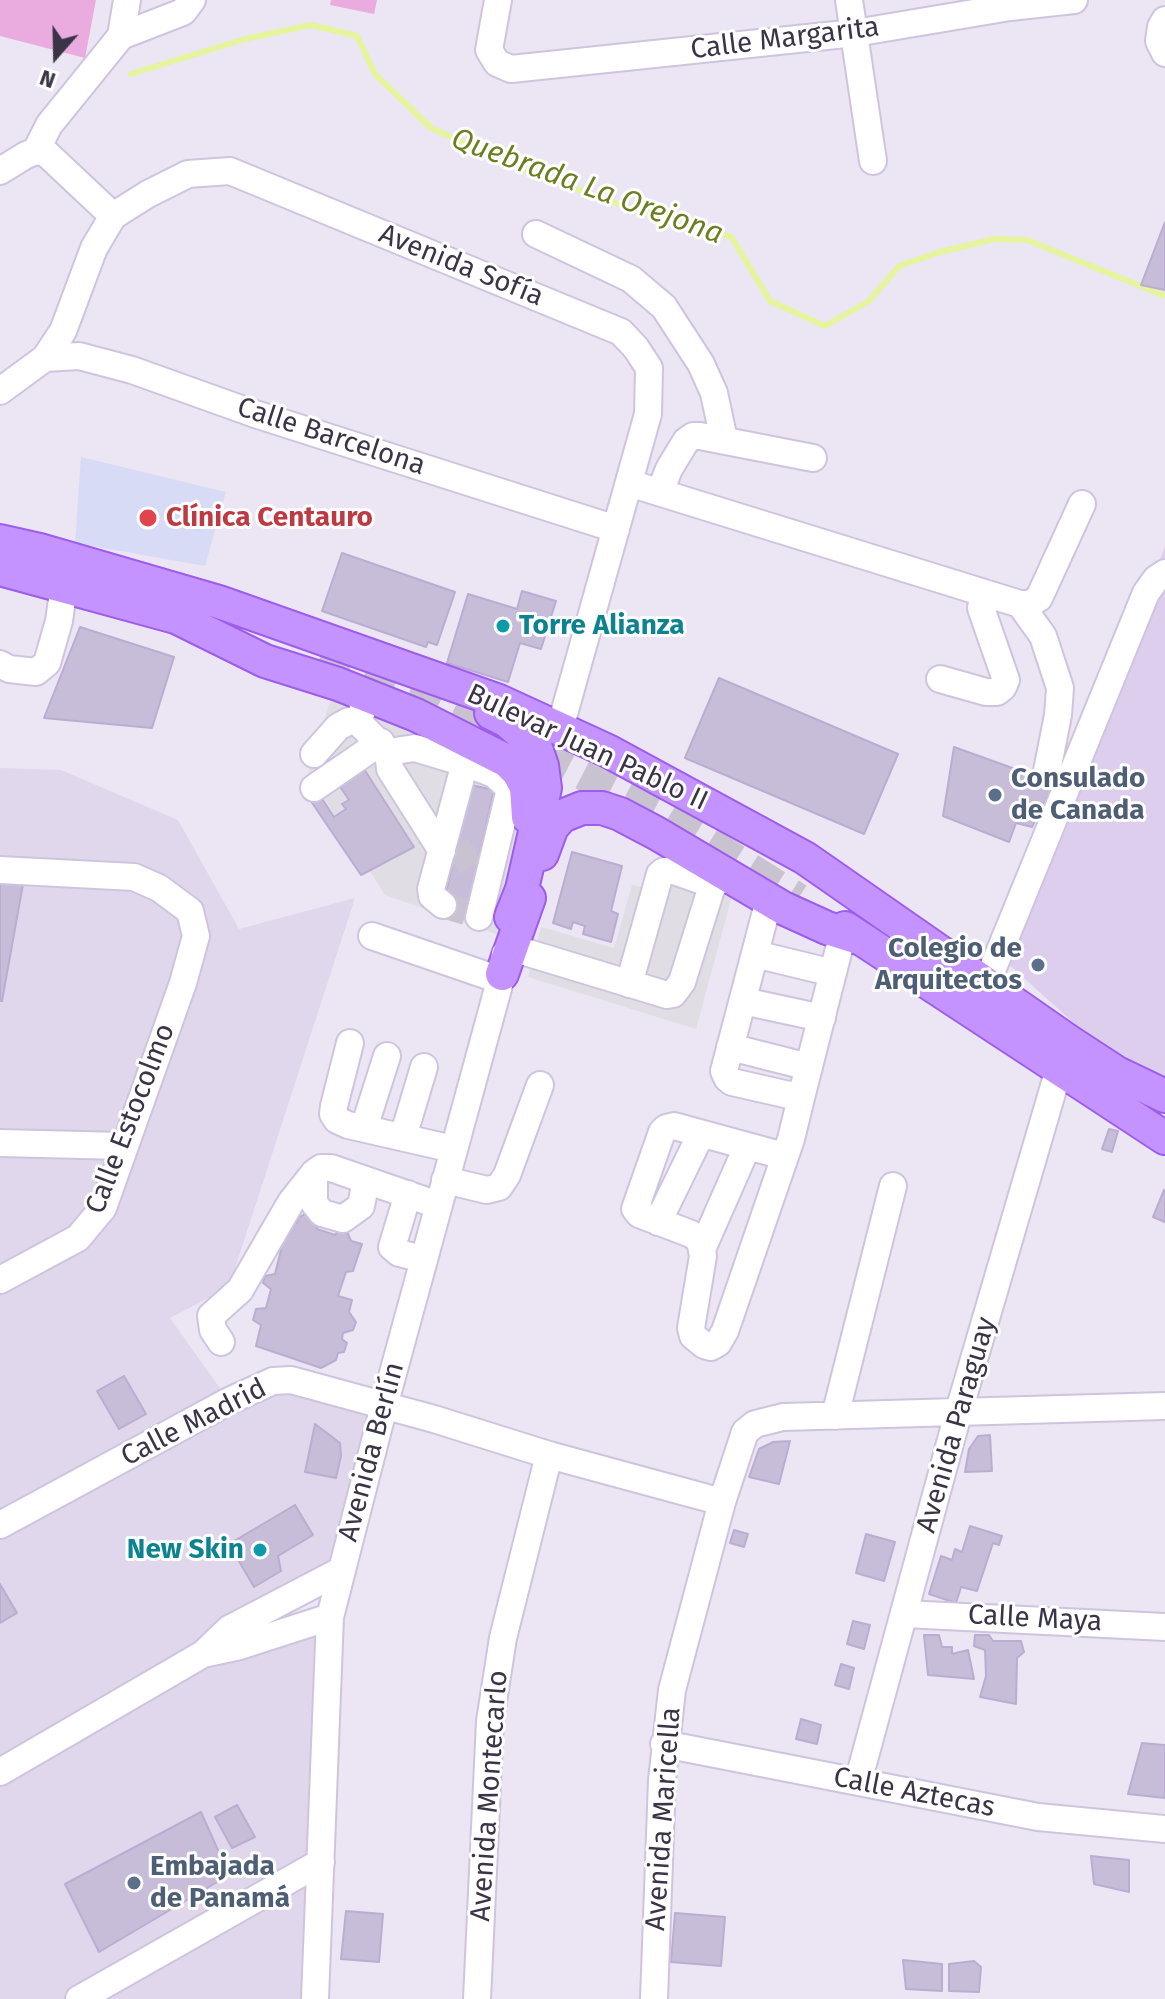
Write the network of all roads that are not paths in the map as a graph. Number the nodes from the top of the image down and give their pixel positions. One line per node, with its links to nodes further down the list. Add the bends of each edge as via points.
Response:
1 (127, 0): 9 (street)
2 (192, 0): 9 (street, via 183,12)
3 (498, 0): 8 (street, Calle Margarita, via 489,50 497,63 511,69)
4 (849, 0): 8 (street)
5 (1074, 0): 6 (street, Calle Margarita)
6 (1010, 3): 8 (street, Calle Margarita)
7 (1165, 20): 10 (street, via 1159,41)
8 (855, 33): 12 (street)
9 (121, 36): 11 (street, via 49,125)
10 (1165, 53)
11 (36, 151): 13 (street); 14 (street, via 46,153)
12 (873, 161)
13 (0, 171)
14 (113, 216): 16 (street, Avenida Sofía, via 94,248 63,331); 20 (street, Avenida Sofía, via 188,174 230,171 621,332 649,368 648,414)
15 (536, 234): 18 (street, via 631,279 664,307 701,364 714,393)
16 (45, 358): 17 (street, Avenida Sofía); 23 (street, Calle Barcelona, via 79,356 132,370)
17 (0, 391)
18 (724, 440): 19 (street); 21 (street, via 700,436 686,441)
19 (813, 458)
20 (629, 483): 21 (street); 23 (street, Avenida Sofía)
21 (660, 492): 29 (street)
22 (1082, 504): 30 (street, via 1039,598)
23 (616, 529): 36 (street, Avenida Sofía)
24 (0, 541): 25 (main road, Bulevar Juan Pablo II)
25 (94, 565): 36 (main road, Bulevar Juan Pablo II, via 219,602 499,701); 51 (main road, via 471,703 507,721 535,745 545,788)
26 (0, 569): 28 (main road)
27 (1165, 573): 55 (street, via 1146,593)
28 (64, 586): 31 (main road); 33 (street, via 47,663 36,672)
29 (984, 593): 30 (street); 34 (street, via 981,608 1006,680 1003,687 986,692)
30 (1020, 604): 40 (street, via 1043,636 1060,688)
31 (172, 615): 32 (main road); 35 (main road)
32 (273, 648)
33 (0, 664)
34 (940, 679)
35 (363, 708): 37 (street); 38 (street); 42 (main road, via 416,715 507,761 526,787 529,808)
36 (560, 728): 55 (main road, Bulevar Juan Pablo II, via 805,858)
37 (385, 747): 39 (street, via 415,748); 41 (street); 44 (street, via 390,769)
38 (314, 754)
39 (465, 763): 42 (street, via 494,774 508,787); 44 (street)
40 (1047, 771)
41 (314, 788)
42 (514, 824): 43 (street); 48 (street); 51 (main road)
43 (481, 846)
44 (444, 861): 48 (street, via 432,896)
45 (0, 870): 73 (street, Calle Estocolmo, via 134,877 190,911 196,936 183,983)
46 (716, 877): 47 (main road, Bulevar Juan Pablo II); 51 (main road, Bulevar Juan Pablo II, via 620,814 582,808 552,827); 54 (street, via 678,990 667,995); 54 (street, via 668,870 660,874)
47 (783, 899): 50 (main road, Bulevar Juan Pablo II); 52 (street)
48 (463, 911): 51 (street)
49 (372, 936): 51 (street)
50 (853, 936): 53 (street); 61 (main road, Bulevar Juan Pablo II)
51 (507, 950): 54 (street); 75 (street, Avenida Berlín)
52 (755, 954): 53 (street); 56 (street)
53 (833, 973): 57 (street)
54 (629, 984)
55 (986, 985): 64 (main road, Bulevar Juan Pablo II)
56 (743, 1001): 57 (street); 62 (street, via 724,1071 727,1078 789,1095 798,1094)
57 (822, 1018): 62 (street)
58 (350, 1043): 67 (street, via 333,1114 343,1123)
59 (387, 1056): 67 (street)
60 (424, 1067): 70 (street)
61 (1059, 1069): 64 (main road, Bulevar Juan Pablo II); 89 (street, Avenida Paraguay)
62 (806, 1079): 76 (street)
63 (540, 1085): 80 (street, via 499,1187)
64 (1114, 1088): 65 (main road, Bulevar Juan Pablo II); 66 (main road, Bulevar Juan Pablo II); 68 (main road, Bulevar Juan Pablo II); 71 (main road, Bulevar Juan Pablo II)
65 (1165, 1096)
66 (1165, 1109)
67 (364, 1128): 70 (street)
68 (1165, 1128)
69 (701, 1134): 74 (street); 82 (street); 82 (street, via 674,1126 662,1132 635,1209)
70 (403, 1137): 75 (street)
71 (1165, 1138)
72 (0, 1143): 73 (street)
73 (123, 1146): 85 (street, Calle Estocolmo, via 103,1208 87,1229)
74 (747, 1147): 76 (street); 83 (street)
75 (453, 1149): 80 (street, Avenida Berlín)
76 (784, 1156): 83 (street, via 725,1331 711,1347 693,1336 691,1328)
77 (314, 1173): 78 (street, via 331,1168); 78 (street, via 314,1203 322,1213 343,1219 361,1206); 86 (street, via 240,1290 211,1316)
78 (366, 1180): 81 (street)
79 (893, 1186): 90 (street)
80 (441, 1192): 81 (street); 84 (street, Avenida Berlín)
81 (408, 1194): 84 (street, via 392,1247)
82 (658, 1222): 83 (street, via 691,1234)
83 (703, 1247)
84 (423, 1259): 87 (street, Avenida Berlín)
85 (0, 1280)
86 (221, 1342)
87 (384, 1406): 91 (street, Calle Madrid); 93 (street, Calle Madrid, via 291,1380 273,1381); 94 (street, Avenida Berlín)
88 (1165, 1406): 89 (street, Avenida Maricella)
89 (958, 1414): 90 (street, Avenida Maricella); 95 (street, Avenida Paraguay)
90 (835, 1416): 92 (street, Avenida Maricella, via 783,1417 755,1424 739,1444)
91 (549, 1455): 92 (street, Calle Madrid); 106 (street, Avenida Montecarlo, via 503,1638 490,1721)
92 (722, 1502): 99 (street, Avenida Maricella, via 672,1690)
93 (0, 1525)
94 (342, 1570): 96 (street, Avenida Berlín); 98 (street, via 229,1629)
95 (905, 1614): 97 (street, Calle Maya); 101 (street, Avenida Paraguay)
96 (330, 1617): 98 (street); 103 (street, Avenida Berlín)
97 (1165, 1627)
98 (203, 1654): 100 (street)
99 (664, 1744): 101 (street, Calle Aztecas); 107 (street, Avenida Maricella)
100 (0, 1772)
101 (858, 1782): 102 (street, Calle Aztecas, via 1038,1817)
102 (1165, 1829)
103 (321, 1862): 104 (street); 105 (street, Avenida Berlín)
104 (79, 1999)
105 (315, 1999)
106 (477, 1999)
107 (654, 1999)

